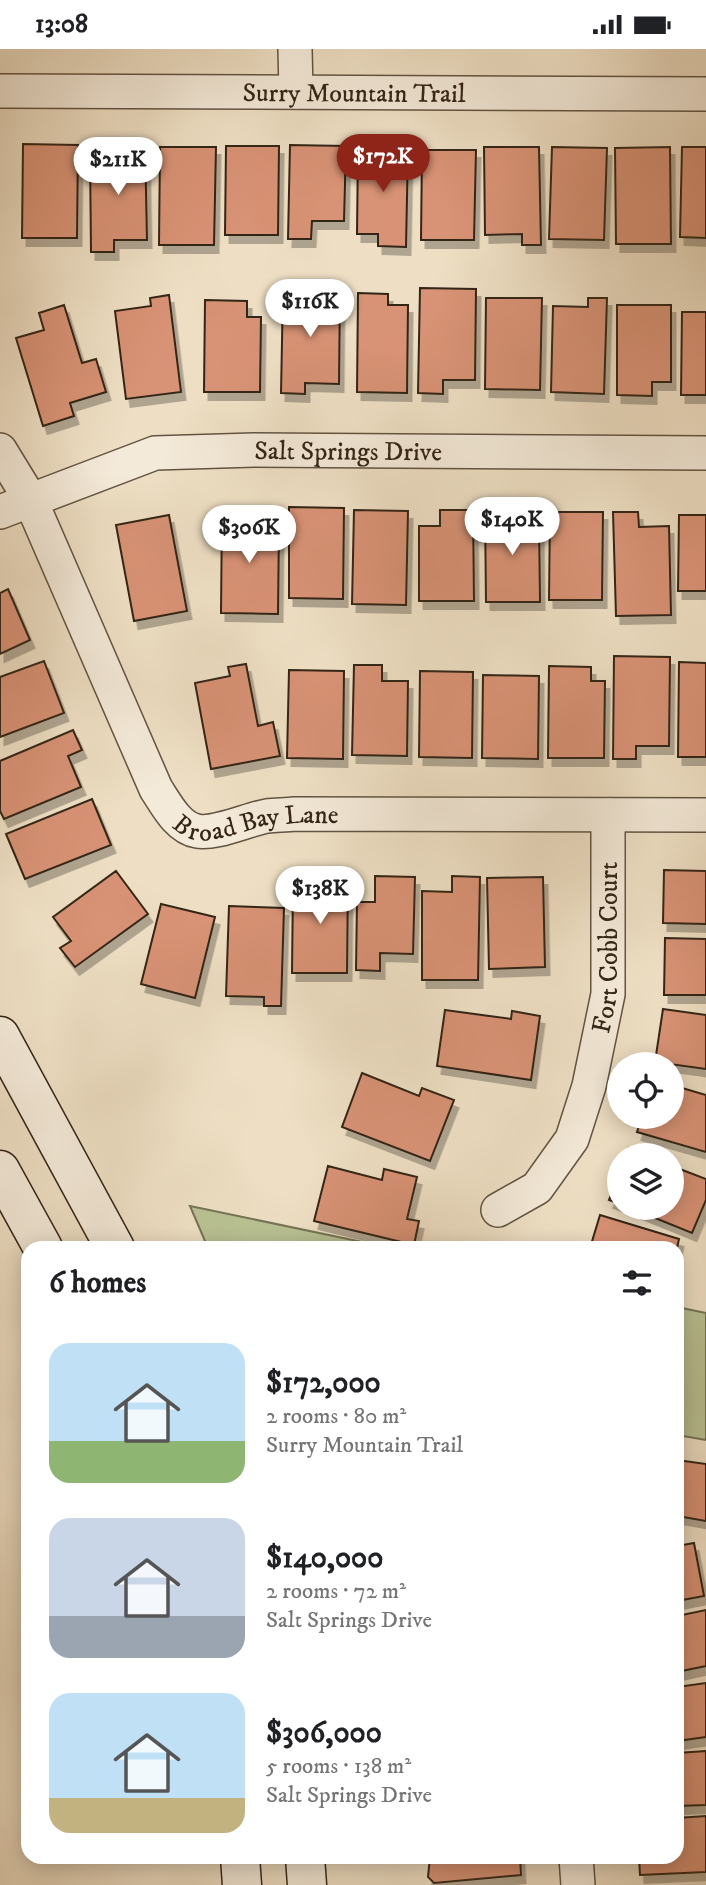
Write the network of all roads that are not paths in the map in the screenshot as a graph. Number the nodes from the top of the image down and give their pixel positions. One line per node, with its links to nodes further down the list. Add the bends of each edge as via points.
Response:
1 (295, 49): 3 (street)
2 (0, 90): 3 (street, Surry Mountain Trail)
3 (296, 92): 4 (street, Surry Mountain Trail)
4 (706, 94)
5 (0, 450): 7 (street, Broad Bay Lane)
6 (706, 453): 7 (street, Salt Springs Drive, via 155,453)
7 (30, 499): 8 (street, Salt Springs Drive); 9 (street, Broad Bay Lane, via 156,789 183,824 198,832 295,814)
8 (0, 512)
9 (608, 815): 10 (street, Broad Bay Lane); 13 (street, Fort Cobb Court, via 608,994 589,1086 572,1139 537,1188)
10 (706, 815)
11 (0, 1036): 15 (main road)
12 (0, 1170): 14 (main road)
13 (499, 1210)
14 (39, 1241)
15 (111, 1241)
16 (240, 1864): 19 (main road)
17 (306, 1864): 20 (main road)
18 (576, 1864): 21 (street)
19 (242, 1885)
20 (307, 1885)
21 (578, 1885)

